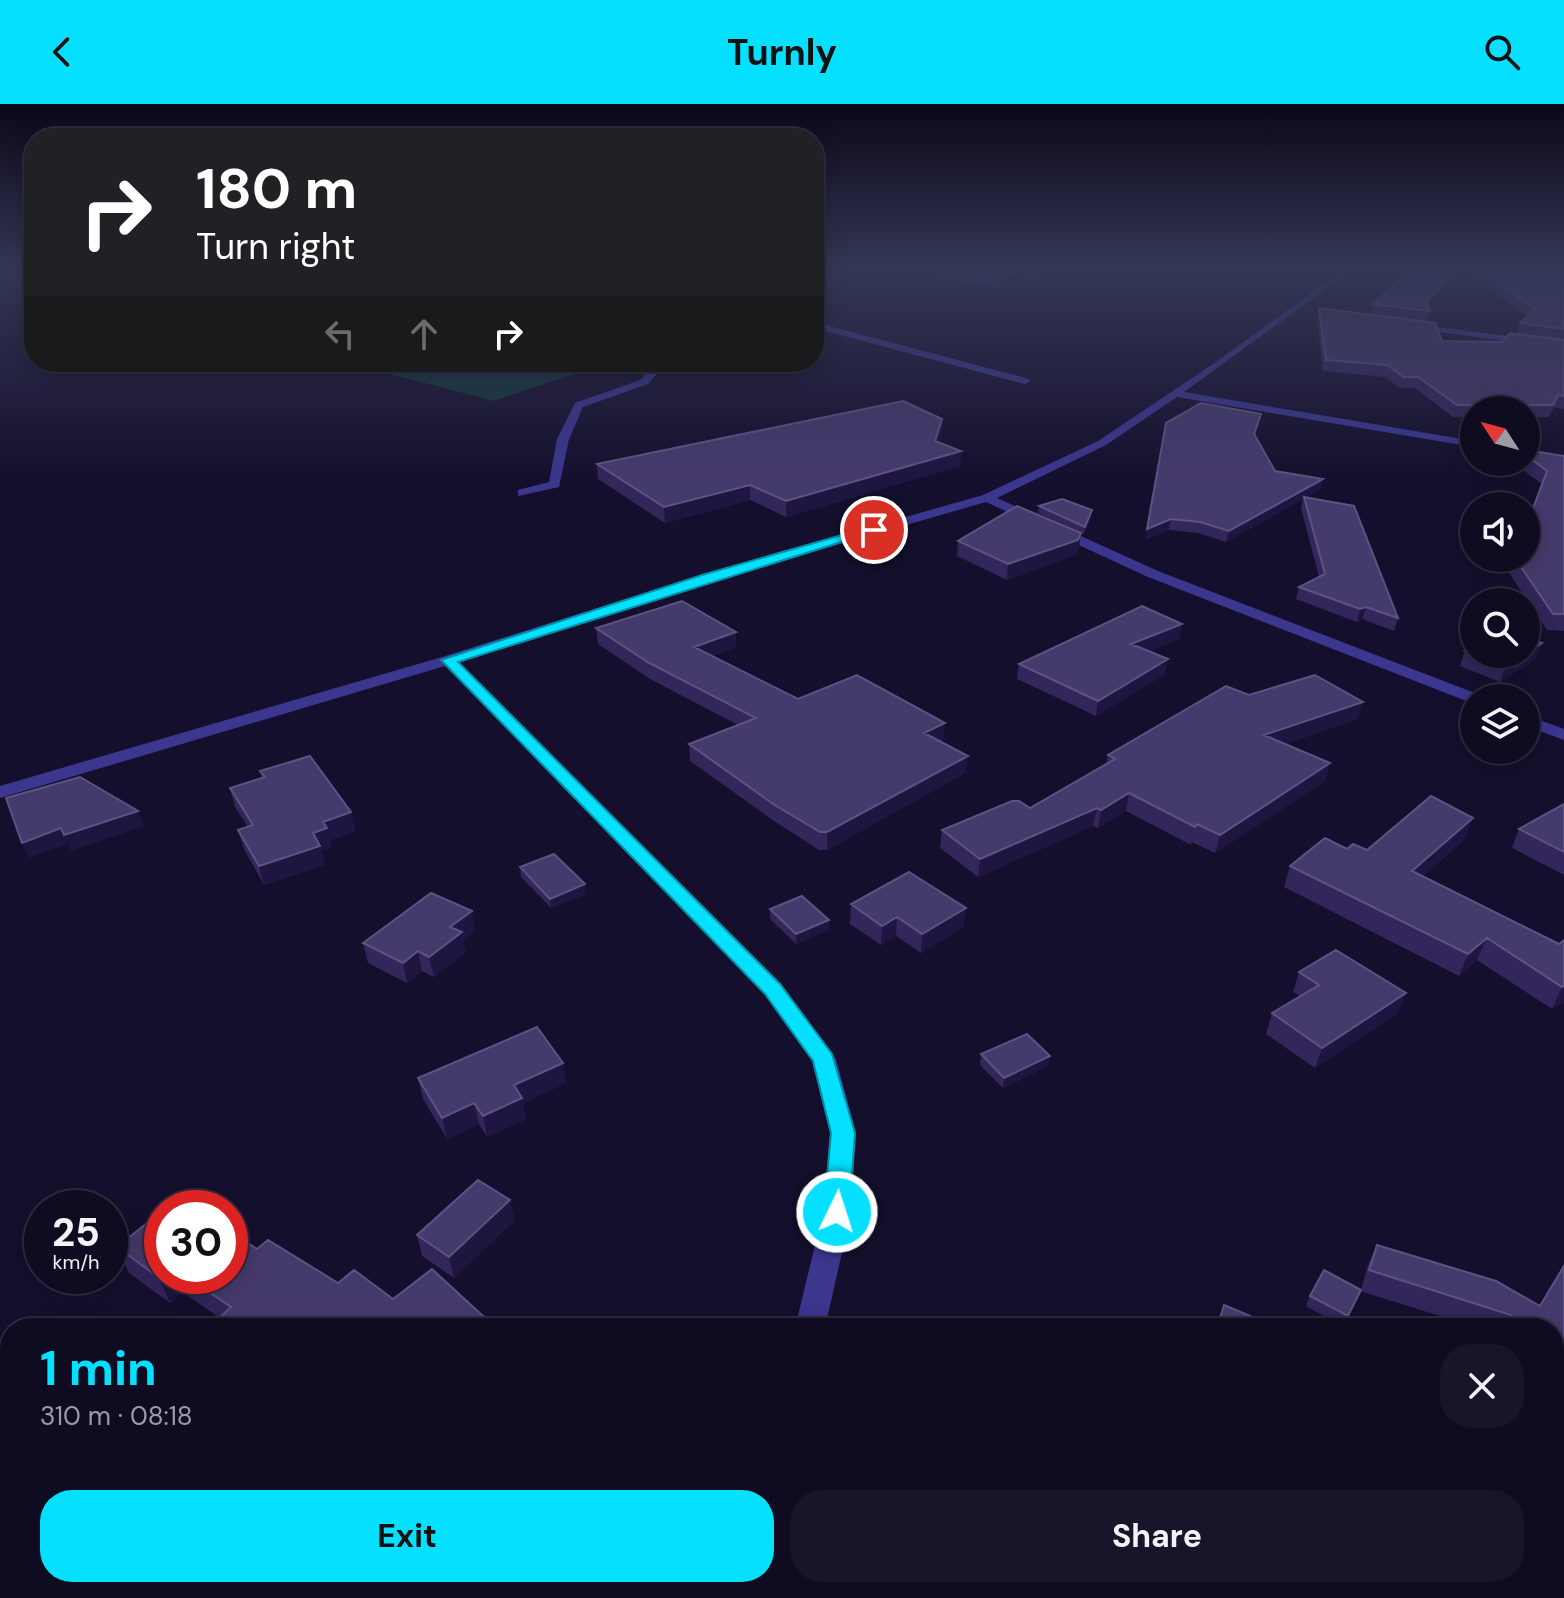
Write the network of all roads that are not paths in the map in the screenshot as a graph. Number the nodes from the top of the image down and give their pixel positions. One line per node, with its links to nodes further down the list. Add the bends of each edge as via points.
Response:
1 (869, 340): 6 (street)
2 (1251, 340): 7 (street)
3 (1518, 340): 4 (street)
4 (1564, 346)
5 (653, 372): 9 (street, via 644,382 579,405 563,439 555,484)
6 (1025, 381)
7 (1176, 394): 8 (street); 10 (street, via 1102,443)
8 (1460, 442)
9 (522, 493)
10 (987, 498): 11 (street); 12 (street, via 1153,574)
11 (448, 660): 15 (street); 16 (street, via 773,989 824,1059 843,1133 837,1212)
12 (1460, 694)
13 (1540, 726): 14 (street)
14 (1564, 735)
15 (0, 792)
16 (812, 1318)

